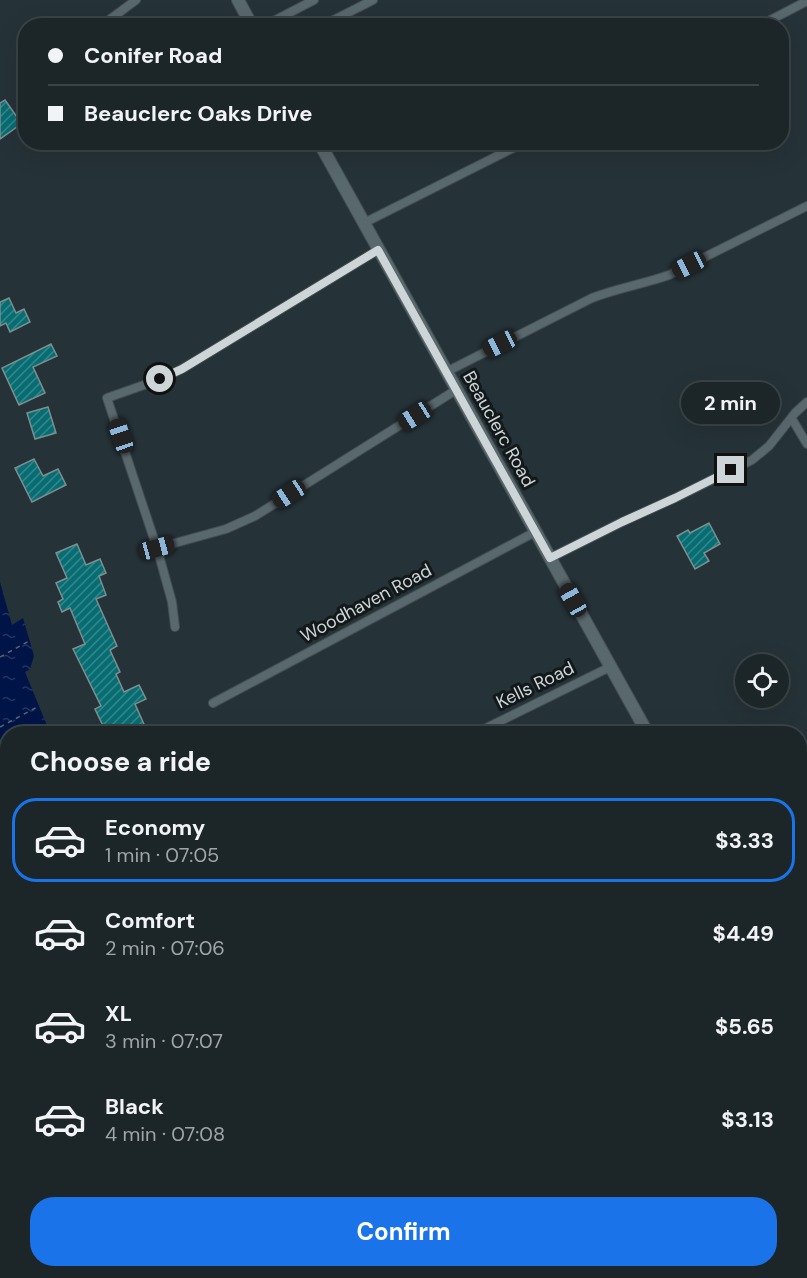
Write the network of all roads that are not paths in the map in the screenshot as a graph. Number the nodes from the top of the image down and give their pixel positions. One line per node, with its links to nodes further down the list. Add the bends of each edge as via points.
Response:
1 (136, 0): 6 (street)
2 (238, 0): 7 (street)
3 (314, 0): 8 (street)
4 (374, 0): 9 (street)
5 (807, 2): 10 (street)
6 (112, 18)
7 (248, 18)
8 (279, 18)
9 (338, 18)
10 (775, 18)
11 (323, 150): 14 (street, Beauclerc Road)
12 (509, 150): 14 (street)
13 (807, 206): 16 (street, via 669,275 592,298)
14 (364, 223): 15 (street, Beauclerc Road)
15 (378, 250): 16 (street, Beauclerc Road); 22 (street, via 182,369 107,398)
16 (446, 372): 17 (street, Beauclerc Road)
17 (456, 390): 21 (street, Beauclerc Road); 22 (street, via 255,516 226,529)
18 (807, 402): 19 (street)
19 (792, 419): 20 (street); 23 (street, via 752,460)
20 (807, 444)
21 (535, 532): 23 (street, Beauclerc Road); 26 (street, Woodhaven Road)
22 (157, 548): 24 (street)
23 (550, 558): 25 (street, Beauclerc Road)
24 (175, 627)
25 (610, 667): 27 (street, Kells Road); 28 (street, Beauclerc Road)
26 (213, 703)
27 (490, 726)
28 (643, 726)

